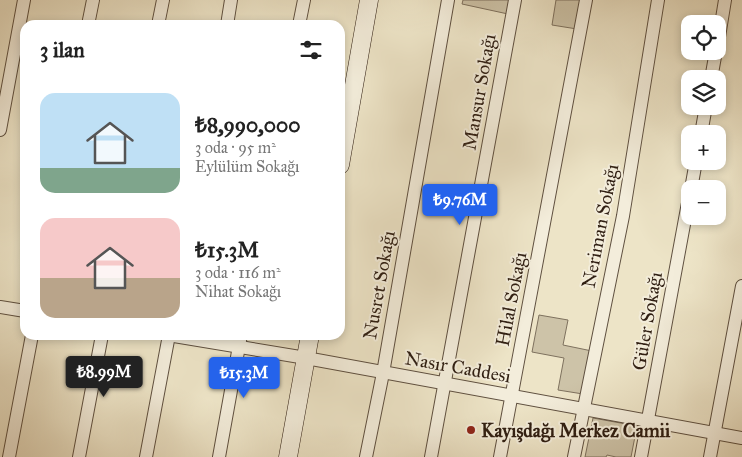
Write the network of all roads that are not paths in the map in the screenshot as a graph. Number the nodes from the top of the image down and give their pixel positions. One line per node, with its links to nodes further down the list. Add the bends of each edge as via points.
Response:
1 (24, 0): 13 (street)
2 (93, 0): 14 (street)
3 (163, 0): 15 (street)
4 (231, 0): 16 (street)
5 (304, 0): 17 (street)
6 (369, 0): 20 (street)
7 (448, 0): 31 (street, Nusret Sokağı)
8 (515, 0): 32 (street, Mansur Sokağı)
9 (586, 0): 33 (street, Hilal Sokağı)
10 (658, 0): 34 (street, Neriman Sokağı, via 623,216)
11 (725, 0): 12 (street)
12 (723, 15)
13 (20, 20)
14 (89, 20)
15 (159, 20)
16 (228, 20)
17 (300, 20)
18 (20, 22): 19 (street)
19 (0, 130)
20 (345, 137)
21 (684, 225): 35 (street, Güler Sokağı)
22 (742, 286): 36 (street)
23 (0, 307): 24 (street)
24 (20, 310)
25 (31, 340): 38 (street)
26 (101, 340): 39 (street)
27 (167, 340): 40 (street)
28 (309, 340): 30 (street)
29 (240, 341): 30 (street, Nasır Caddesi); 41 (street)
30 (306, 358): 31 (street, Nasır Caddesi); 42 (street)
31 (383, 372): 32 (street, Nasır Caddesi); 43 (street, Nusret Sokağı)
32 (445, 384): 33 (street, Nasır Caddesi); 44 (street, Mansur Sokağı)
33 (512, 396): 34 (street, Nasır Caddesi); 45 (street, Hilal Sokağı)
34 (583, 409): 35 (street, Nasır Caddesi); 46 (street, Neriman Sokağı)
35 (648, 421): 36 (street, Nasır Caddesi); 47 (street, Güler Sokağı)
36 (714, 433): 37 (street, Nasır Caddesi); 48 (street)
37 (742, 438)
38 (9, 457)
39 (79, 457)
40 (146, 457)
41 (219, 457)
42 (288, 457)
43 (366, 457)
44 (431, 457)
45 (500, 457)
46 (574, 457)
47 (641, 457)
48 (710, 457)

